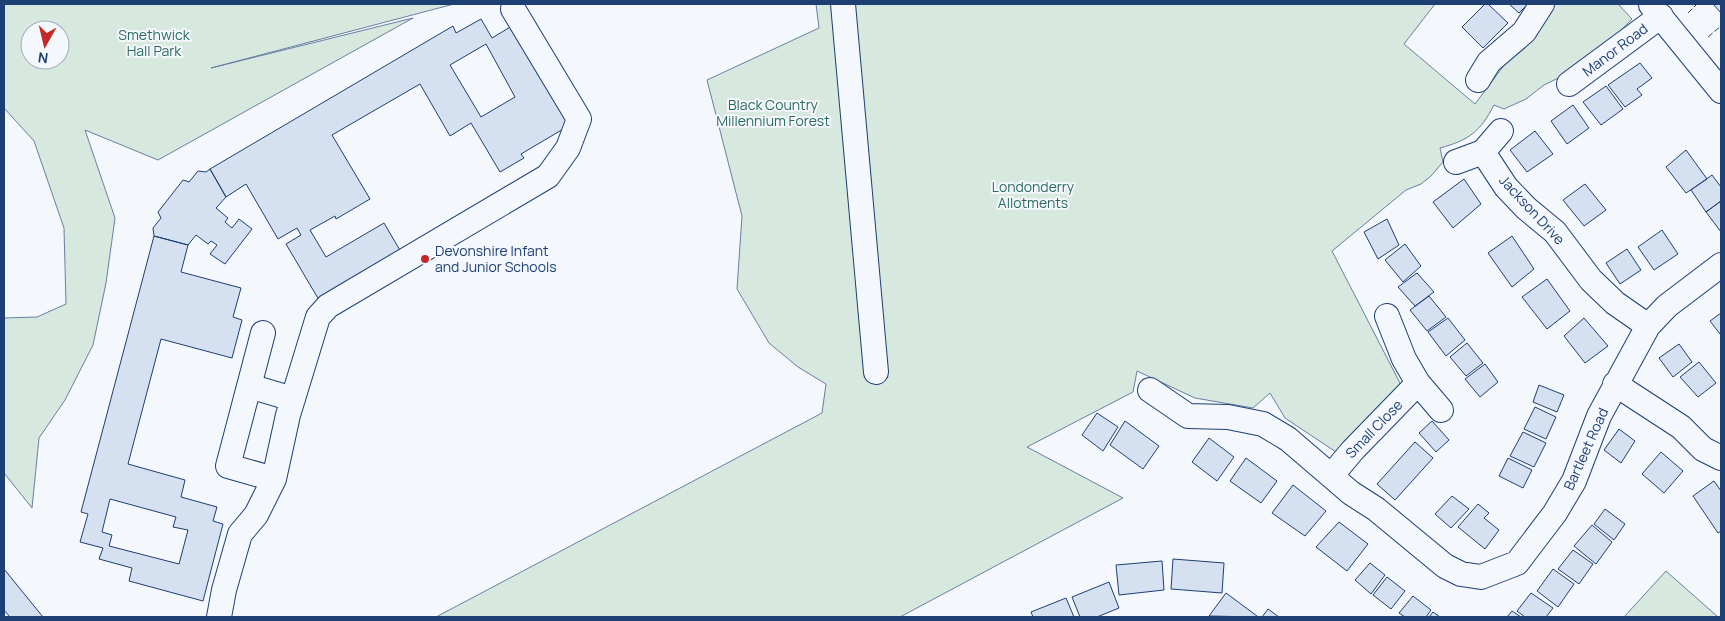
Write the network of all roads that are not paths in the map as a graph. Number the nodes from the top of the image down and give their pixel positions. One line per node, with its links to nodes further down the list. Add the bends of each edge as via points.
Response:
1 (844, 4): 15 (street)
2 (1542, 4): 5 (street, via 1524,32 1489,62)
3 (513, 9): 20 (street, via 579,119 568,148 548,176 328,306 318,317)
4 (1655, 10): 6 (street, Manor Road); 7 (street, Manor Road)
5 (1478, 80)
6 (1570, 84)
7 (1721, 91)
8 (1501, 131): 9 (street)
9 (1483, 152): 10 (street); 13 (street, Jackson Drive, via 1506,187 1555,232 1590,280)
10 (1456, 162)
11 (1721, 265): 13 (street, Bartleet Road, via 1667,306)
12 (1387, 316): 16 (street, via 1404,359)
13 (1648, 326): 17 (street, Bartleet Road)
14 (263, 333): 18 (street)
15 (876, 372)
16 (1418, 383): 21 (street); 23 (street, Small Close)
17 (1615, 384): 22 (street, via 1681,427 1703,449); 23 (street, Bartleet Road, via 1574,481 1555,513 1517,563 1481,577 1461,574 1445,566)
18 (249, 386): 20 (street); 24 (street, via 228,466)
19 (1150, 390): 23 (street, Bartleet Road, via 1188,416 1268,415 1288,439)
20 (293, 399): 24 (street)
21 (1441, 410)
22 (1721, 458)
23 (1332, 475)
24 (274, 480): 25 (street, via 256,514 240,534)
25 (218, 617)

